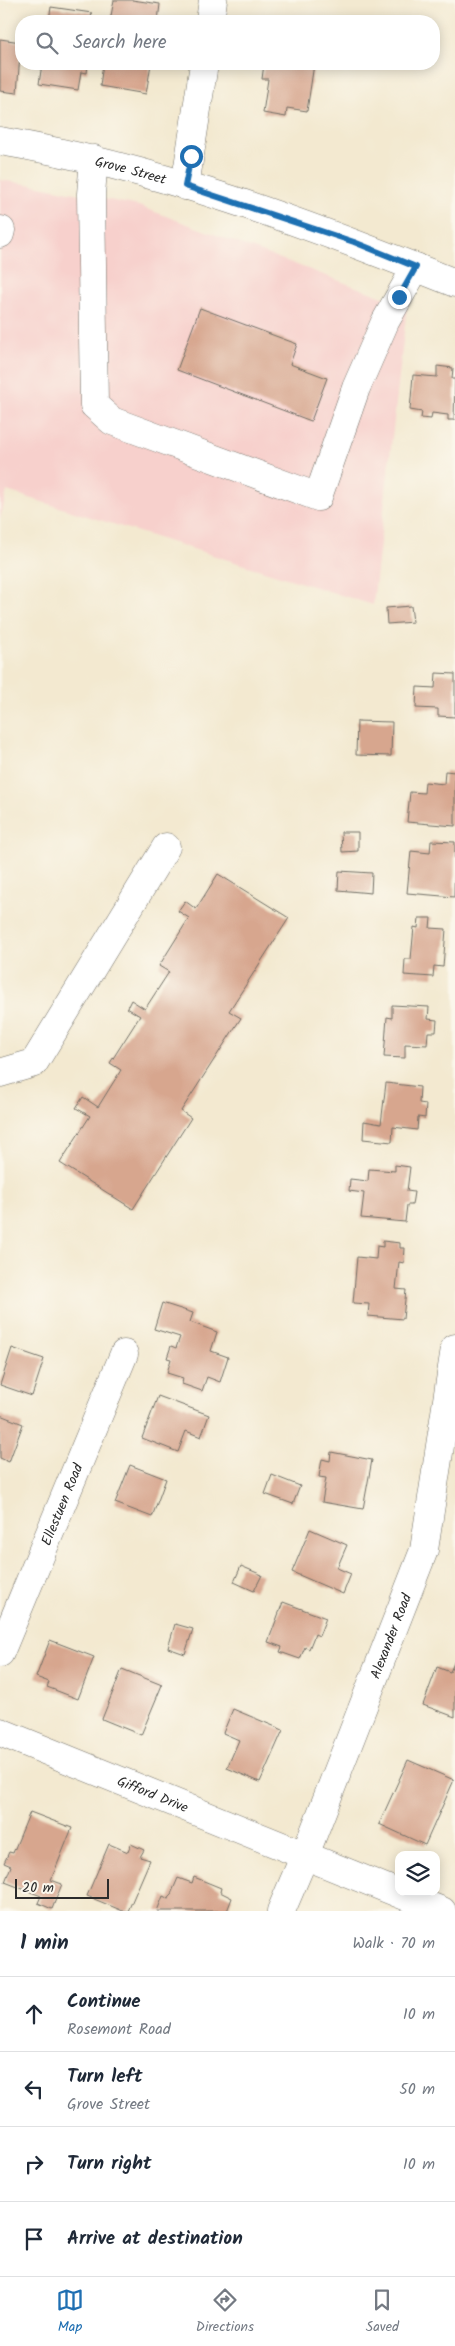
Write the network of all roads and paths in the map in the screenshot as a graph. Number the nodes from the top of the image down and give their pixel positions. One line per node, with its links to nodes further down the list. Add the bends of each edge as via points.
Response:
1 (213, 0): 2 (street)
2 (211, 15)
3 (203, 70): 6 (street)
4 (0, 141): 5 (street, Grove Street)
5 (94, 159): 6 (street, Grove Street); 7 (street, via 91,194 94,405 112,421 318,497 356,388)
6 (185, 186): 7 (street, Grove Street, via 354,242)
7 (416, 267): 8 (street, Grove Street)
8 (455, 283)
9 (166, 847): 10 (street, via 34,1063)
10 (0, 1073)
11 (455, 1348): 15 (street, Alexander Road, via 424,1550)
12 (124, 1354): 13 (street, Ellestuen Road)
13 (0, 1653)
14 (0, 1732): 15 (street, Gifford Drive)
15 (305, 1856): 16 (street, Alexander Road); 17 (street, Gifford Drive)
16 (281, 1911)
17 (442, 1911)

